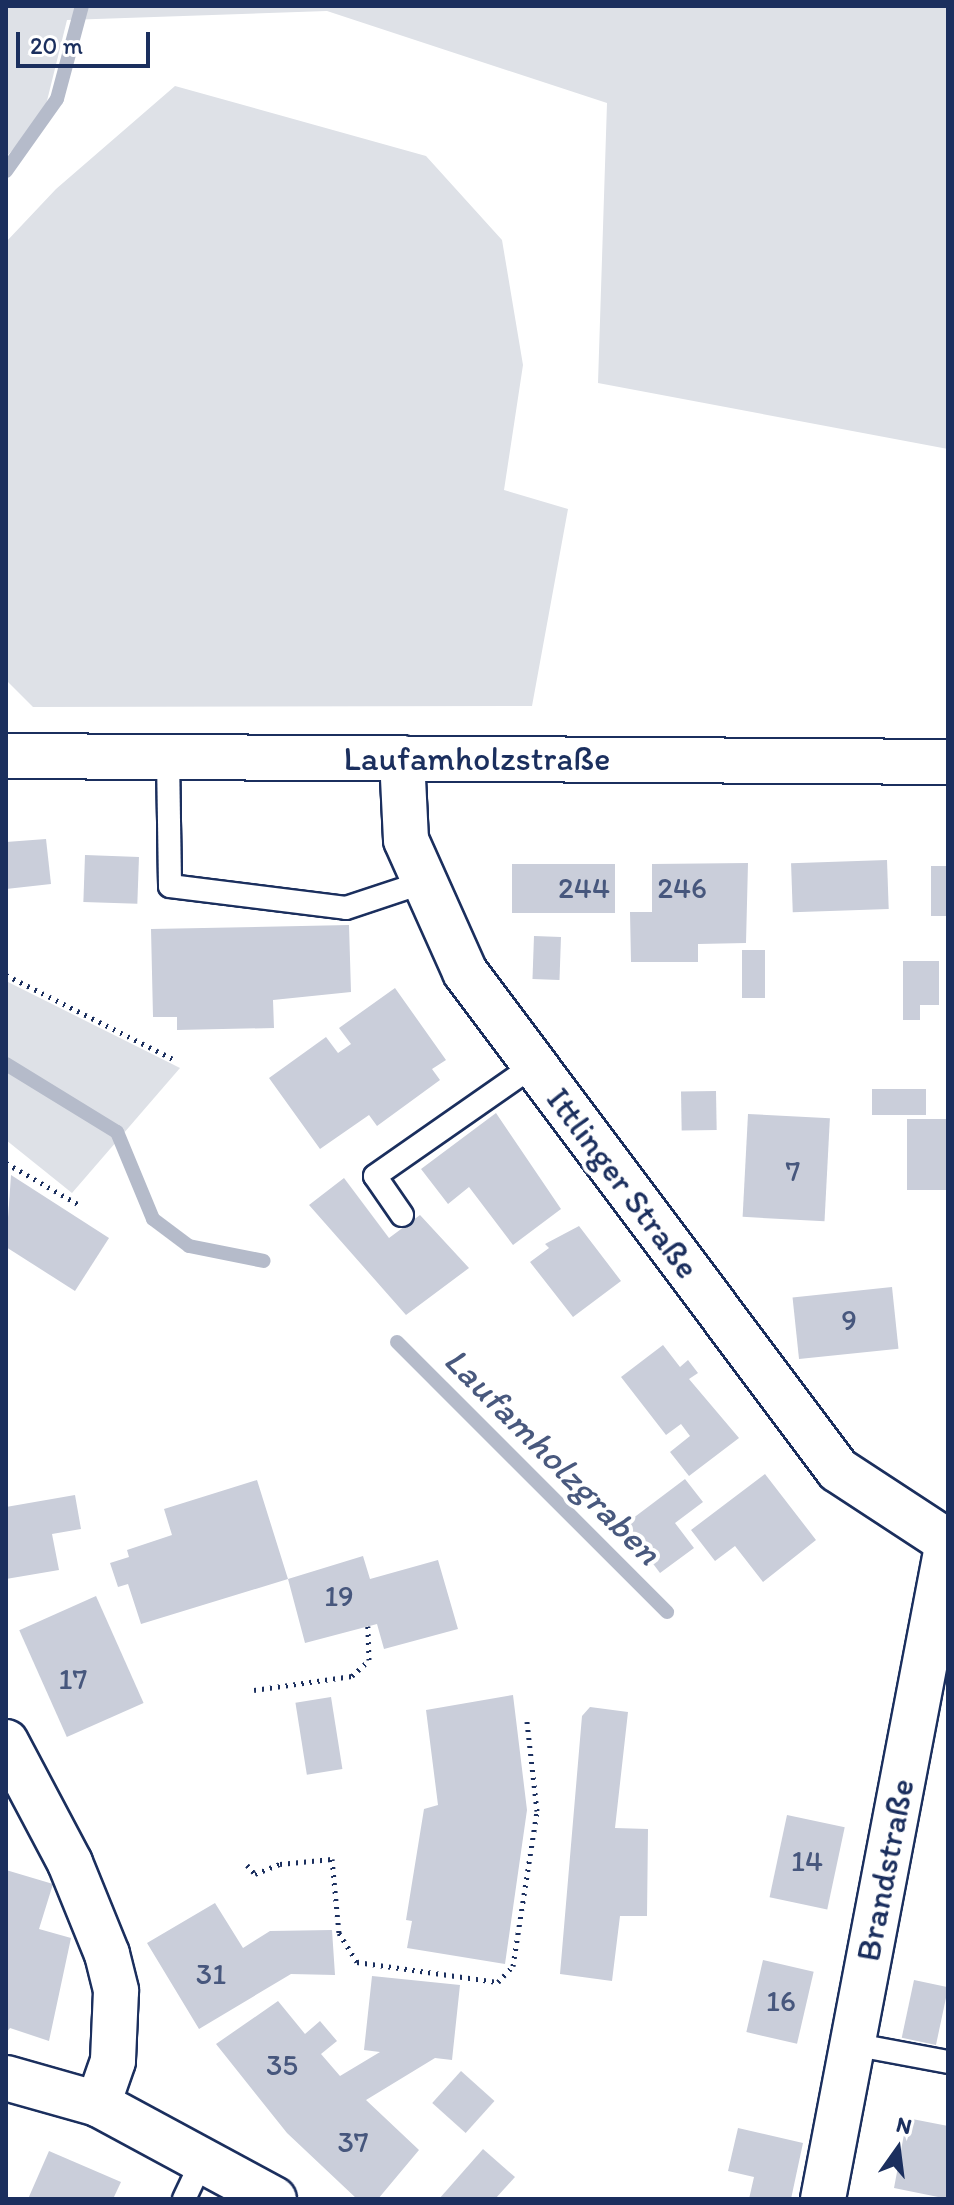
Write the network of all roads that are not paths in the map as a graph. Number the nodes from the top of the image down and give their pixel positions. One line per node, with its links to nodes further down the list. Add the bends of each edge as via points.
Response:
1 (6, 756): 2 (street, Laufamholzstraße)
2 (168, 757): 3 (street, Laufamholzstraße); 5 (lane, via 170,886 346,908)
3 (402, 758): 4 (street, Laufamholzstraße); 5 (street, Ittlinger Straße, via 402,817)
4 (948, 762)
5 (421, 883): 6 (street, Ittlinger Straße, via 465,972)
6 (534, 1065): 7 (lane, via 375,1176); 8 (street, Ittlinger Straße, via 838,1470)
7 (402, 1215)
8 (948, 1542): 10 (street, Brandstraße)
9 (6, 1742): 13 (street, via 70,1863 107,1954 116,1991 113,2061)
10 (852, 2044): 11 (lane); 17 (street, Brandstraße)
11 (948, 2062)
12 (6, 2078): 13 (street)
13 (98, 2104): 14 (street)
14 (203, 2159): 15 (lane); 16 (street)
15 (184, 2199)
16 (274, 2199)
17 (823, 2199)

